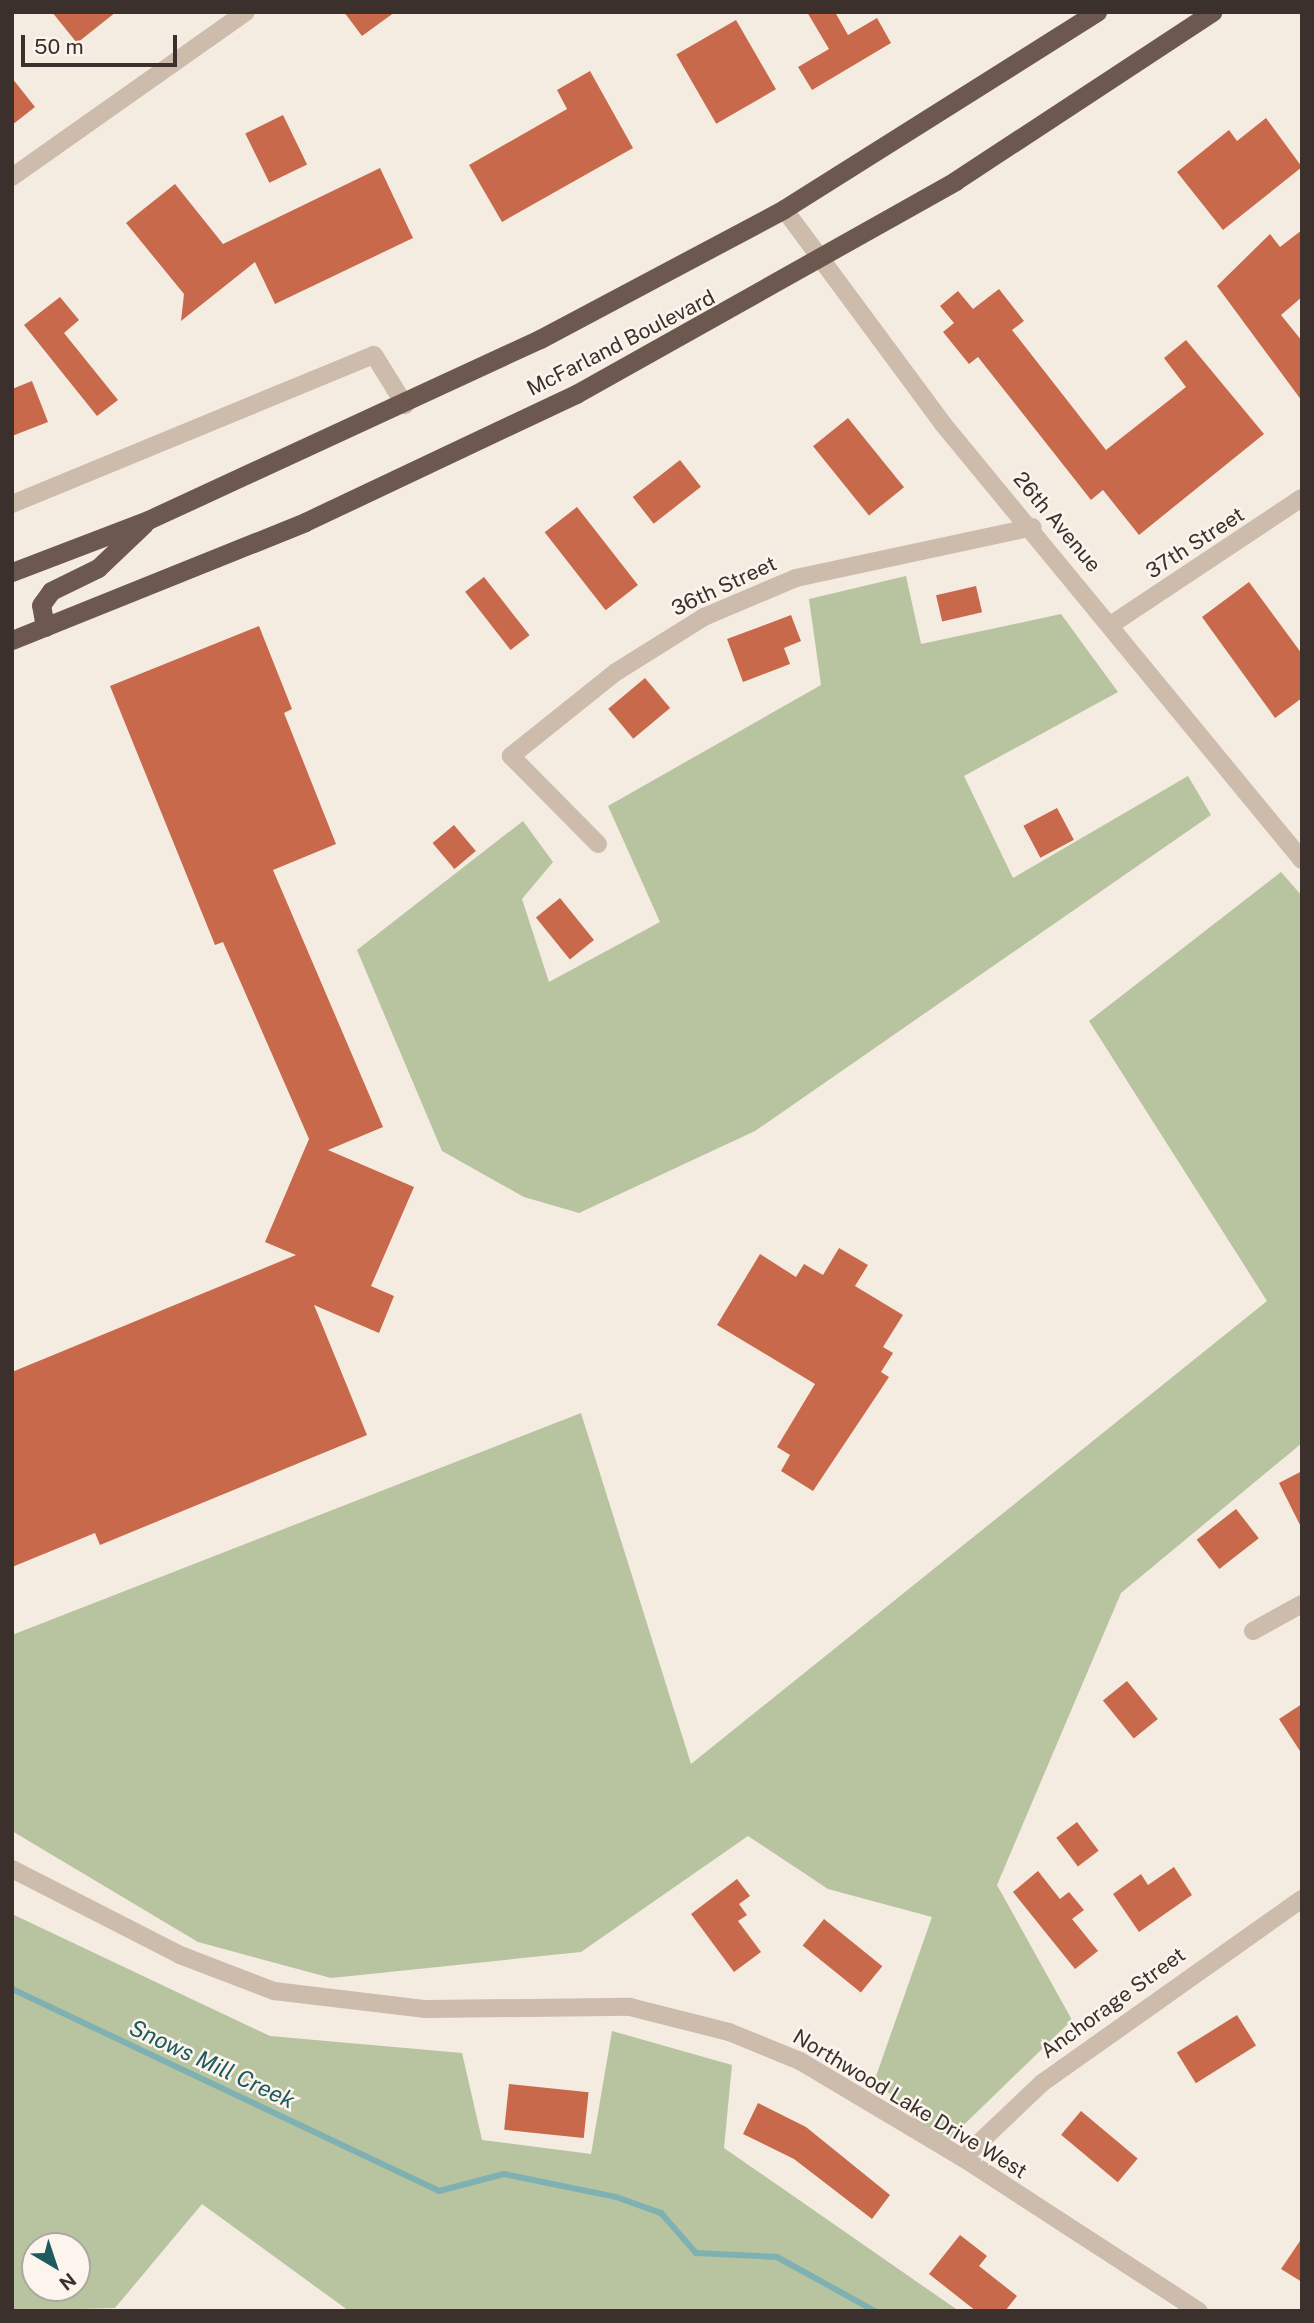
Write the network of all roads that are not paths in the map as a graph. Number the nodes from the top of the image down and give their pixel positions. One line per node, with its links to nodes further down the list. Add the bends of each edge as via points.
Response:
1 (246, 12): 4 (street)
2 (1097, 12): 5 (highway, McFarland Boulevard)
3 (1212, 12): 6 (highway, McFarland Boulevard)
4 (12, 177)
5 (784, 209): 6 (street, 26th Avenue); 7 (highway, McFarland Boulevard)
6 (821, 261): 11 (street, 26th Avenue, via 943,424); 14 (highway, McFarland Boulevard, via 576,394 305,523)
7 (405, 405): 9 (street, via 374,355); 10 (highway, McFarland Boulevard)
8 (1302, 498): 13 (street, 37th Street)
9 (12, 504)
10 (148, 520): 12 (highway, McFarland Boulevard); 14 (highway, via 99,568 51,591 41,605)
11 (1033, 527): 13 (street, 26th Avenue); 16 (street, 36th Street, via 796,578 748,595 616,672 511,756)
12 (12, 572)
13 (1112, 624): 17 (street, 26th Avenue)
14 (46, 627): 15 (highway, McFarland Boulevard)
15 (12, 640)
16 (598, 844)
17 (1302, 860)
18 (1302, 1604): 19 (street)
19 (1253, 1631)
20 (12, 1869): 22 (street, Northwood Lake Drive West, via 180,1955 299,1997 426,2009 579,2004 680,2017 800,2062)
21 (1302, 1899): 22 (street, Anchorage Street, via 1042,2082)
22 (963, 2158): 23 (street, Northwood Lake Drive West)
23 (1199, 2311)

